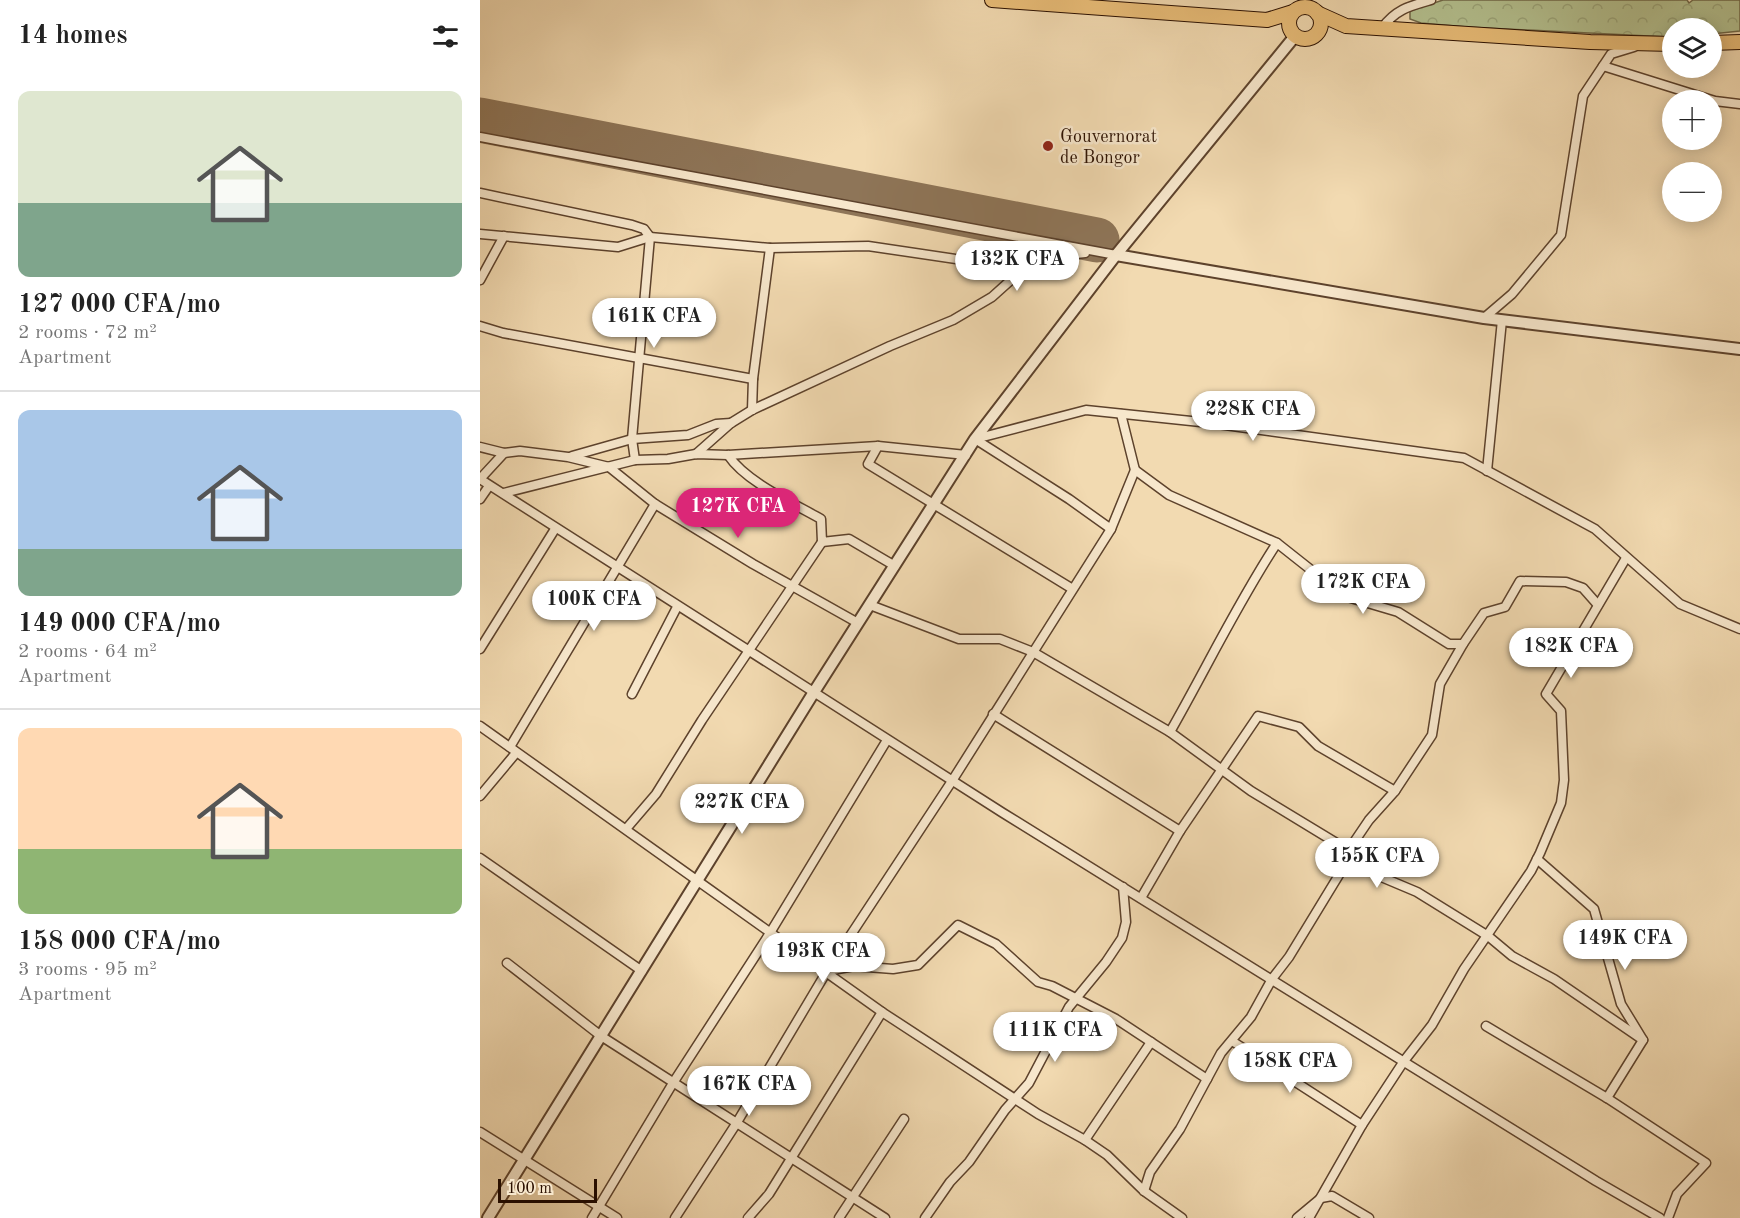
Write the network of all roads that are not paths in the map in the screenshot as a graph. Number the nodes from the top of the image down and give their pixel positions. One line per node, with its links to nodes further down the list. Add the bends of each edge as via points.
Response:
1 (992, 0): 5 (highway)
2 (1431, 0): 7 (street, via 1392,14)
3 (1293, 12): 4 (highway, via 1307,8); 5 (highway); 8 (highway)
4 (1317, 13): 6 (highway); 9 (highway, via 1321,24)
5 (1267, 20): 8 (highway)
6 (1346, 26): 7 (highway); 9 (highway)
7 (1382, 28): 12 (highway)
8 (1293, 33): 9 (highway, via 1306,39); 22 (street)
9 (1316, 34)
10 (1740, 42): 11 (highway)
11 (1722, 43)
12 (1662, 44)
13 (1662, 45): 14 (street, via 1631,47 1611,54)
14 (1604, 66): 15 (street, via 1715,101); 25 (street, via 1583,96 1562,235 1512,294)
15 (1740, 104)
16 (480, 137): 22 (street)
17 (480, 193): 20 (street, via 632,225 644,229)
18 (480, 234): 19 (street)
19 (504, 236): 20 (street, via 618,247); 24 (street)
20 (650, 237): 21 (street); 29 (street)
21 (770, 248): 23 (street, via 868,246); 30 (street)
22 (1116, 255): 23 (street, via 1078,252 1050,257); 25 (street); 35 (street)
23 (1023, 269): 31 (street, via 992,297 953,321)
24 (480, 280)
25 (1484, 318): 26 (street)
26 (1502, 320): 28 (street); 46 (street)
27 (480, 326): 29 (street)
28 (1740, 349)
29 (640, 357): 30 (street); 34 (street)
30 (753, 379): 31 (street)
31 (752, 410): 33 (street)
32 (1121, 414): 35 (street, via 1086,410); 45 (street); 46 (street, via 1464,458)
33 (731, 423): 34 (street, via 716,424 688,435); 39 (street)
34 (632, 439): 42 (street); 43 (street)
35 (975, 439): 40 (street); 54 (street)
36 (878, 446): 40 (street); 41 (street); 51 (street, via 868,464)
37 (480, 447): 38 (street)
38 (504, 453): 42 (street); 47 (street)
39 (696, 454): 41 (street); 43 (street)
40 (966, 454): 51 (street)
41 (728, 455): 55 (street, via 734,464 778,495 821,519)
42 (568, 457): 44 (street)
43 (635, 460): 44 (street)
44 (609, 467): 49 (street); 52 (street)
45 (1135, 470): 54 (street); 56 (street, via 1169,495)
46 (1487, 471): 57 (street, via 1595,529)
47 (480, 479): 48 (street)
48 (489, 486): 49 (street); 50 (street)
49 (504, 493): 53 (street)
50 (481, 497)
51 (934, 503): 58 (street); 61 (street)
52 (655, 504): 59 (street); 60 (street)
53 (555, 529): 59 (street); 68 (street)
54 (1111, 529): 61 (street)
55 (822, 542): 58 (street, via 849,539); 60 (street)
56 (1277, 543): 67 (street, via 1344,596 1398,612 1449,644); 75 (street, via 1243,596)
57 (1626, 558): 63 (street); 66 (street, via 1680,604)
58 (895, 566): 62 (street)
59 (616, 568): 64 (street); 77 (street)
60 (792, 585): 65 (street); 69 (street)
61 (1071, 588): 70 (street)
62 (870, 605): 65 (street); 70 (street, via 959,639 1000,639)
63 (1598, 605): 67 (street, via 1582,588 1566,582 1520,581 1505,607 1484,613); 86 (street, via 1546,694 1561,711 1564,780 1561,803)
64 (677, 608): 69 (street); 72 (street)
65 (858, 623): 71 (street)
66 (1740, 629)
67 (1463, 644): 80 (street, via 1440,684 1432,735)
68 (480, 650)
69 (748, 652): 71 (street); 82 (street, via 656,794)
70 (1033, 652): 73 (street); 75 (street)
71 (814, 692): 76 (street); 87 (street)
72 (632, 694)
73 (993, 714): 79 (street); 83 (street)
74 (480, 726): 77 (street)
75 (1170, 732): 78 (street)
76 (887, 740): 79 (street); 90 (street)
77 (513, 750): 81 (street); 82 (street)
78 (1222, 770): 80 (street, via 1258,716 1265,716 1299,727 1318,746); 83 (street); 84 (street, via 1343,847)
79 (952, 781): 88 (street); 94 (street)
80 (1395, 791): 84 (street)
81 (480, 796)
82 (626, 829): 87 (street)
83 (1180, 831): 89 (street)
84 (1346, 854): 91 (street); 95 (street, via 1345,865)
85 (480, 858): 93 (street)
86 (1537, 859): 91 (street); 100 (street, via 1594,909 1621,1004)
87 (696, 882): 90 (street); 93 (street)
88 (1123, 887): 89 (street); 96 (street, via 1126,922 1122,938)
89 (1141, 898): 95 (street)
90 (770, 933): 94 (street); 105 (street)
91 (1488, 936): 100 (street, via 1512,956 1554,979); 103 (street, via 1432,1025)
92 (507, 963): 99 (street)
93 (642, 970): 99 (street)
94 (827, 971): 96 (street, via 854,966 893,969 918,965 958,924 996,944 1038,982); 97 (street); 109 (street)
95 (1272, 979): 101 (street); 103 (street)
96 (1076, 998): 102 (street); 107 (street)
97 (882, 1012): 107 (street); 113 (street)
98 (1486, 1026): 106 (street)
99 (601, 1036): 105 (street); 114 (street)
100 (1643, 1040): 106 (street)
101 (1232, 1041): 104 (street); 110 (street)
102 (1151, 1042): 104 (street); 112 (street)
103 (1404, 1061): 110 (street); 131 (street)
104 (1207, 1079): 115 (street)
105 (673, 1083): 109 (street); 118 (street)
106 (1607, 1098): 132 (street, via 1706,1163 1677,1194)
107 (1017, 1099): 112 (street); 119 (street)
108 (904, 1119): 116 (street)
109 (736, 1124): 113 (street); 123 (street)
110 (1362, 1125): 117 (street)
111 (480, 1132): 114 (street)
112 (1085, 1140): 115 (street, via 1107,1155)
113 (790, 1159): 116 (street); 124 (street, via 769,1194)
114 (524, 1161): 118 (street); 120 (street)
115 (1143, 1191): 127 (street)
116 (852, 1197): 125 (street); 126 (street)
117 (1321, 1198): 128 (street); 129 (street); 130 (street, via 1332,1197)
118 (599, 1207): 121 (street); 122 (street)
119 (927, 1217)
120 (489, 1218)
121 (592, 1218)
122 (617, 1218)
123 (675, 1218)
124 (748, 1218)
125 (839, 1218)
126 (885, 1218)
127 (1182, 1218)
128 (1297, 1218)
129 (1310, 1218)
130 (1369, 1218)
131 (1660, 1218)
132 (1668, 1218)

